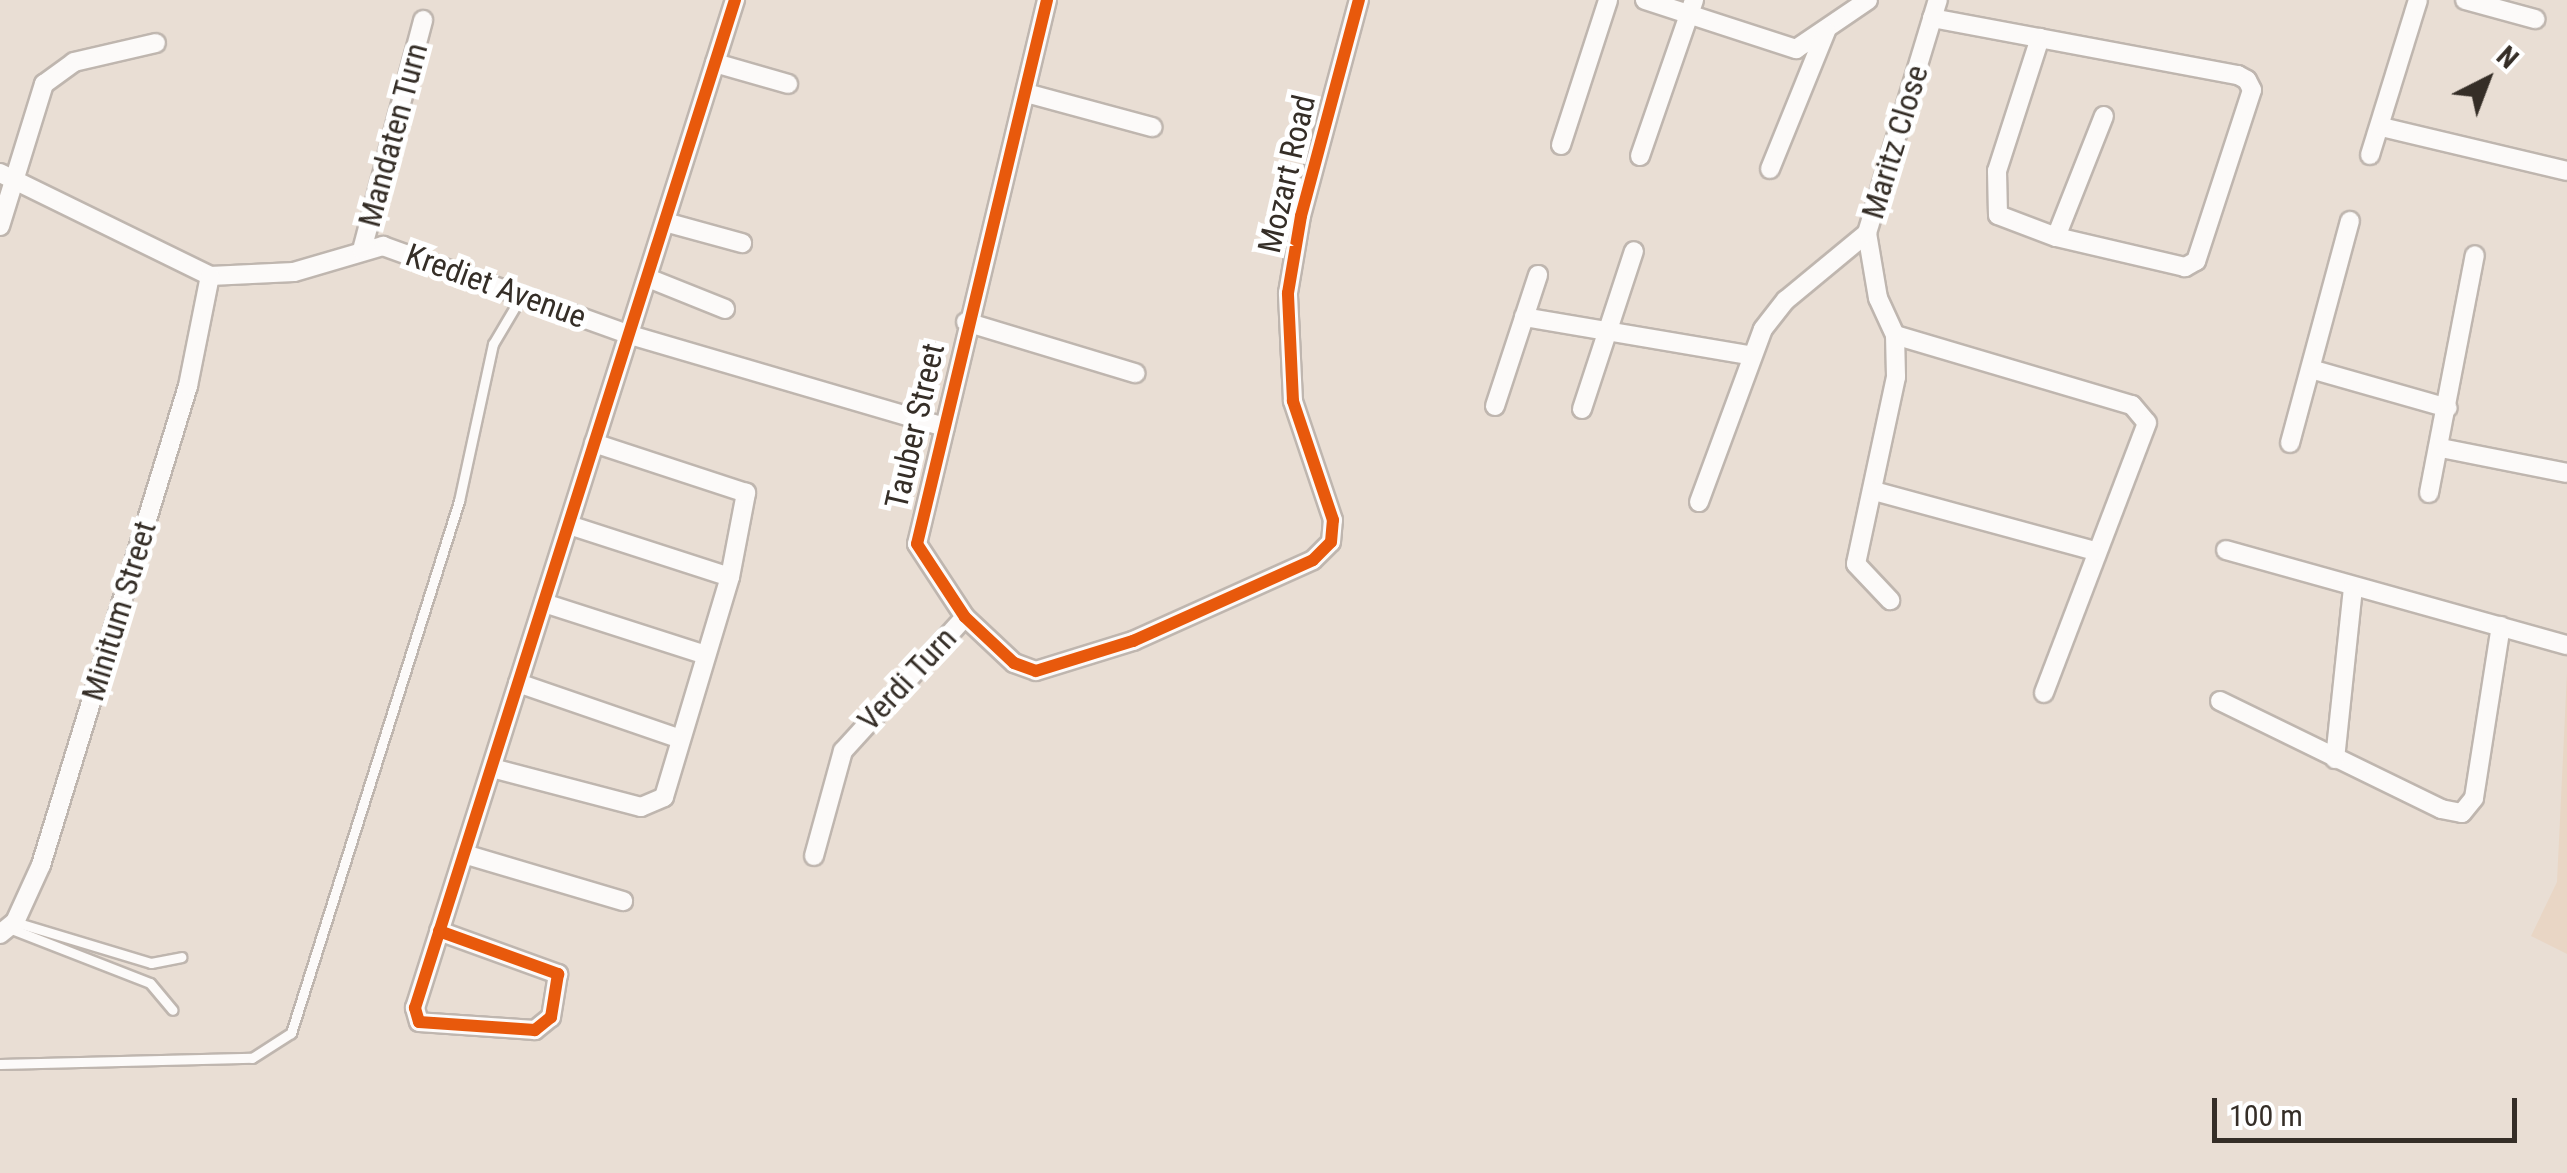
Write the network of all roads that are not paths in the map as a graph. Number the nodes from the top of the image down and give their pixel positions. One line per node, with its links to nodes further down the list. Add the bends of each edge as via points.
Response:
1 (735, 0): 17 (street)
2 (1047, 0): 19 (street, Tauber Street)
3 (1359, 0): 63 (street, Mozart Road, via 1301,216 1288,293 1293,400)
4 (1608, 0): 23 (street)
5 (1646, 0): 10 (street)
6 (1868, 0): 9 (street)
7 (2418, 0): 22 (street)
8 (2465, 0): 12 (street)
9 (1845, 4): 14 (street)
10 (1692, 6): 14 (street, via 1796,48); 25 (street)
11 (1935, 9): 15 (street); 32 (street, Maritz Close)
12 (2535, 19)
13 (423, 20): 35 (street, Mandaten Turn)
14 (1826, 30): 26 (street)
15 (2040, 38): 33 (street, via 1993,199 1998,215); 33 (street, via 2238,76 2252,90 2196,261 2185,266)
16 (156, 43): 28 (street, via 57,70 44,84)
17 (715, 63): 18 (street); 30 (street)
18 (788, 84)
19 (1026, 93): 21 (street); 44 (street, Tauber Street)
20 (2104, 116): 33 (street)
21 (1152, 127)
22 (2382, 127): 24 (street); 27 (street)
23 (1561, 145)
24 (2370, 155)
25 (1640, 156)
26 (1770, 170)
27 (2567, 170)
28 (8, 176): 31 (street); 39 (street, Krediet Avenue)
29 (2350, 221): 49 (street)
30 (665, 222): 34 (street); 40 (street)
31 (0, 226)
32 (1868, 233): 47 (street, via 1878,298); 48 (street, Maritz Close, via 1786,300)
33 (2056, 236)
34 (742, 243)
35 (362, 250): 39 (street, Krediet Avenue, via 294,272); 41 (street, Krediet Avenue, via 394,249)
36 (1634, 251): 45 (street)
37 (2475, 255): 52 (street)
38 (1538, 275): 43 (street)
39 (210, 276): 83 (street, Minitum Street, via 182,404 42,865)
40 (648, 278): 42 (street); 46 (street)
41 (522, 295): 46 (street, Krediet Avenue); 87 (lane, via 493,344 454,518 291,1034 252,1058)
42 (725, 309)
43 (1524, 317): 45 (street); 51 (street)
44 (966, 322): 50 (street); 54 (street, Tauber Street)
45 (1610, 332): 48 (street); 53 (street)
46 (630, 335): 54 (street, Krediet Avenue); 55 (street)
47 (1895, 335): 59 (street, via 1896,377); 65 (street, via 2142,411 2147,422)
48 (1749, 355): 61 (street, Maritz Close)
49 (2312, 369): 52 (street); 56 (street)
50 (1136, 373)
51 (1495, 406)
52 (2448, 408): 57 (street)
53 (1582, 409)
54 (945, 427): 70 (street, Tauber Street, via 917,544)
55 (594, 443): 62 (street); 66 (street, via 746,493)
56 (2290, 443)
57 (2441, 448): 58 (street); 60 (street)
58 (2567, 473)
59 (1874, 490): 65 (street); 68 (street, via 1856,564)
60 (2430, 493)
61 (1699, 502)
62 (569, 525): 66 (street); 69 (street)
63 (1332, 536): 70 (street, Tauber Street, via 1313,560 1068,666 1036,671 1014,663)
64 (2226, 550): 67 (street)
65 (2095, 551): 75 (street)
66 (730, 577): 73 (street)
67 (2353, 587): 71 (street); 78 (street)
68 (1890, 600)
69 (544, 604): 73 (street); 74 (street)
70 (965, 617): 81 (street, Verdi Turn, via 843,751)
71 (2501, 626): 72 (street); 78 (street, via 2467,809 2441,809)
72 (2560, 644)
73 (706, 655): 77 (street)
74 (518, 684): 77 (street); 79 (street)
75 (2044, 694)
76 (2220, 701): 78 (street)
77 (680, 739): 79 (street, via 664,797 641,807)
78 (2335, 760)
79 (492, 768): 80 (street)
80 (464, 854): 82 (street); 84 (street)
81 (814, 856)
82 (622, 900)
83 (8, 928): 85 (lane, via 151,963); 86 (lane, via 150,983)
84 (439, 931): 84 (street, via 414,1008 419,1022 536,1030 551,1017 558,974)
85 (181, 958)
86 (172, 1010)
87 (0, 1064)

